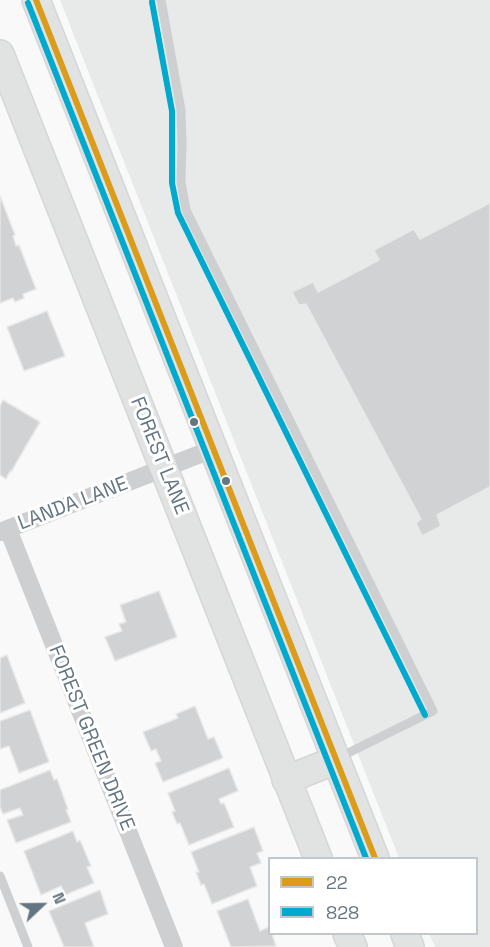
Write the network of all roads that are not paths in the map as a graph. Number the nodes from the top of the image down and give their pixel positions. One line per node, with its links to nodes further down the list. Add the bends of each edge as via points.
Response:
1 (36, 0): 4 (main road)
2 (161, 0): 7 (lane, via 181,110 181,182 186,210 433,711)
3 (0, 54): 5 (main road, FOREST LANE)
4 (213, 449): 5 (street, LANDA LANE); 7 (main road)
5 (163, 468): 6 (street, LANDA LANE); 8 (main road, FOREST LANE)
6 (4, 531): 13 (street, FOREST GREEN DRIVE)
7 (336, 759): 8 (main road); 10 (main road)
8 (286, 780): 9 (main road, FOREST LANE)
9 (318, 857)
10 (375, 857)
11 (0, 876): 12 (lane)
12 (28, 947)
13 (174, 947)

